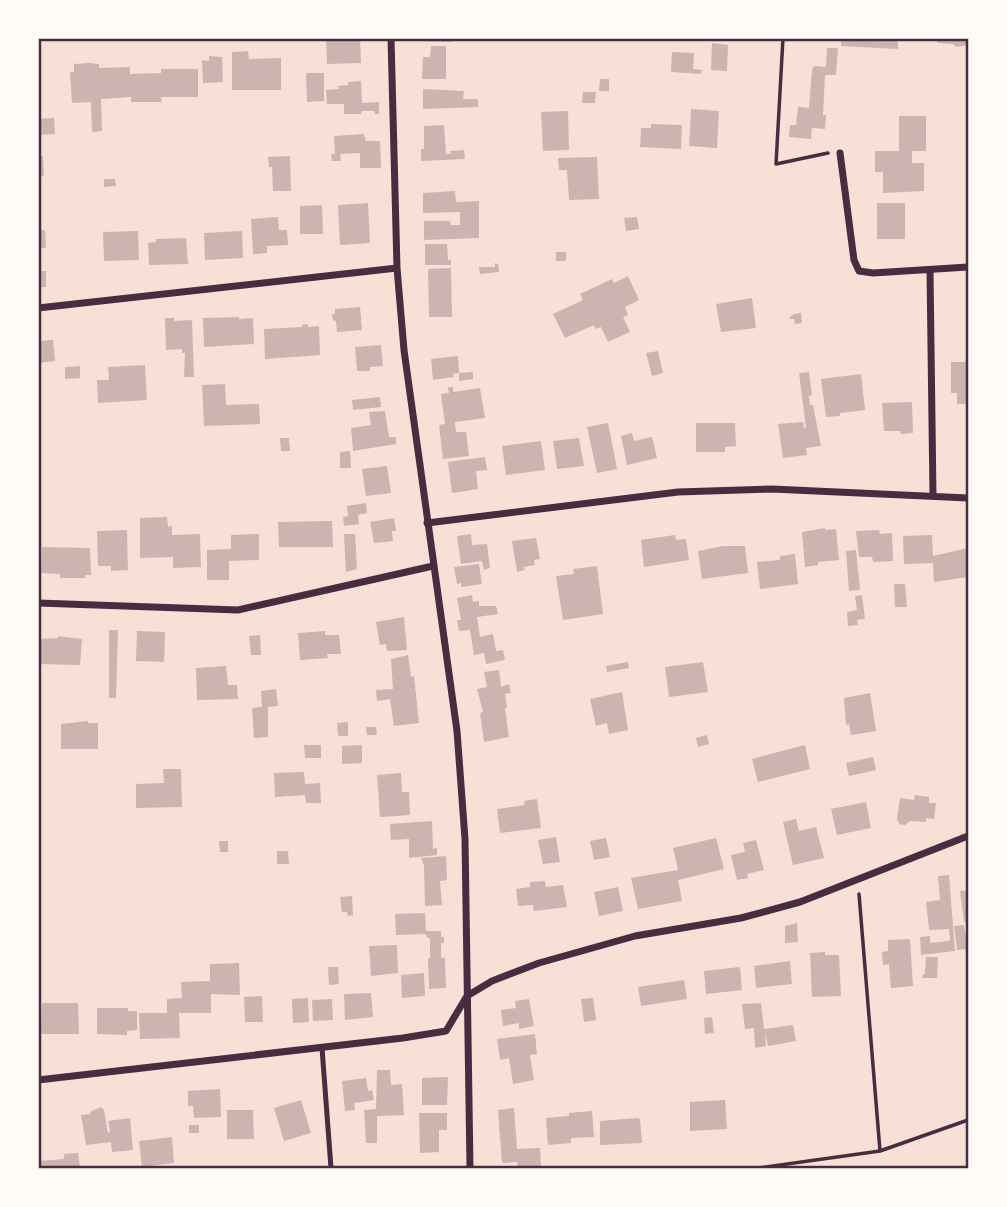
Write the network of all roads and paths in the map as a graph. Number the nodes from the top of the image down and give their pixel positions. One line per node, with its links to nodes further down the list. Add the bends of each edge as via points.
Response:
1 (391, 38): 5 (street)
2 (783, 38): 3 (path, via 776,164)
3 (840, 153): 6 (street, via 859,271)
4 (968, 267): 6 (street)
5 (397, 268): 7 (street); 10 (street)
6 (930, 271): 8 (street)
7 (38, 308)
8 (933, 496): 9 (street); 10 (street, via 772,489 678,492)
9 (968, 498)
10 (427, 523): 11 (street)
11 (433, 566): 12 (street, via 238,610); 15 (street, via 457,731 465,839)
12 (38, 603)
13 (968, 836): 14 (street)
14 (858, 880): 15 (street, via 741,918 635,936 539,963); 19 (path)
15 (467, 996): 16 (street, via 446,1031); 21 (street)
16 (322, 1048): 17 (street); 20 (lane)
17 (38, 1080)
18 (968, 1121): 19 (path)
19 (880, 1151): 22 (path)
20 (331, 1168)
21 (470, 1168)
22 (758, 1168)

